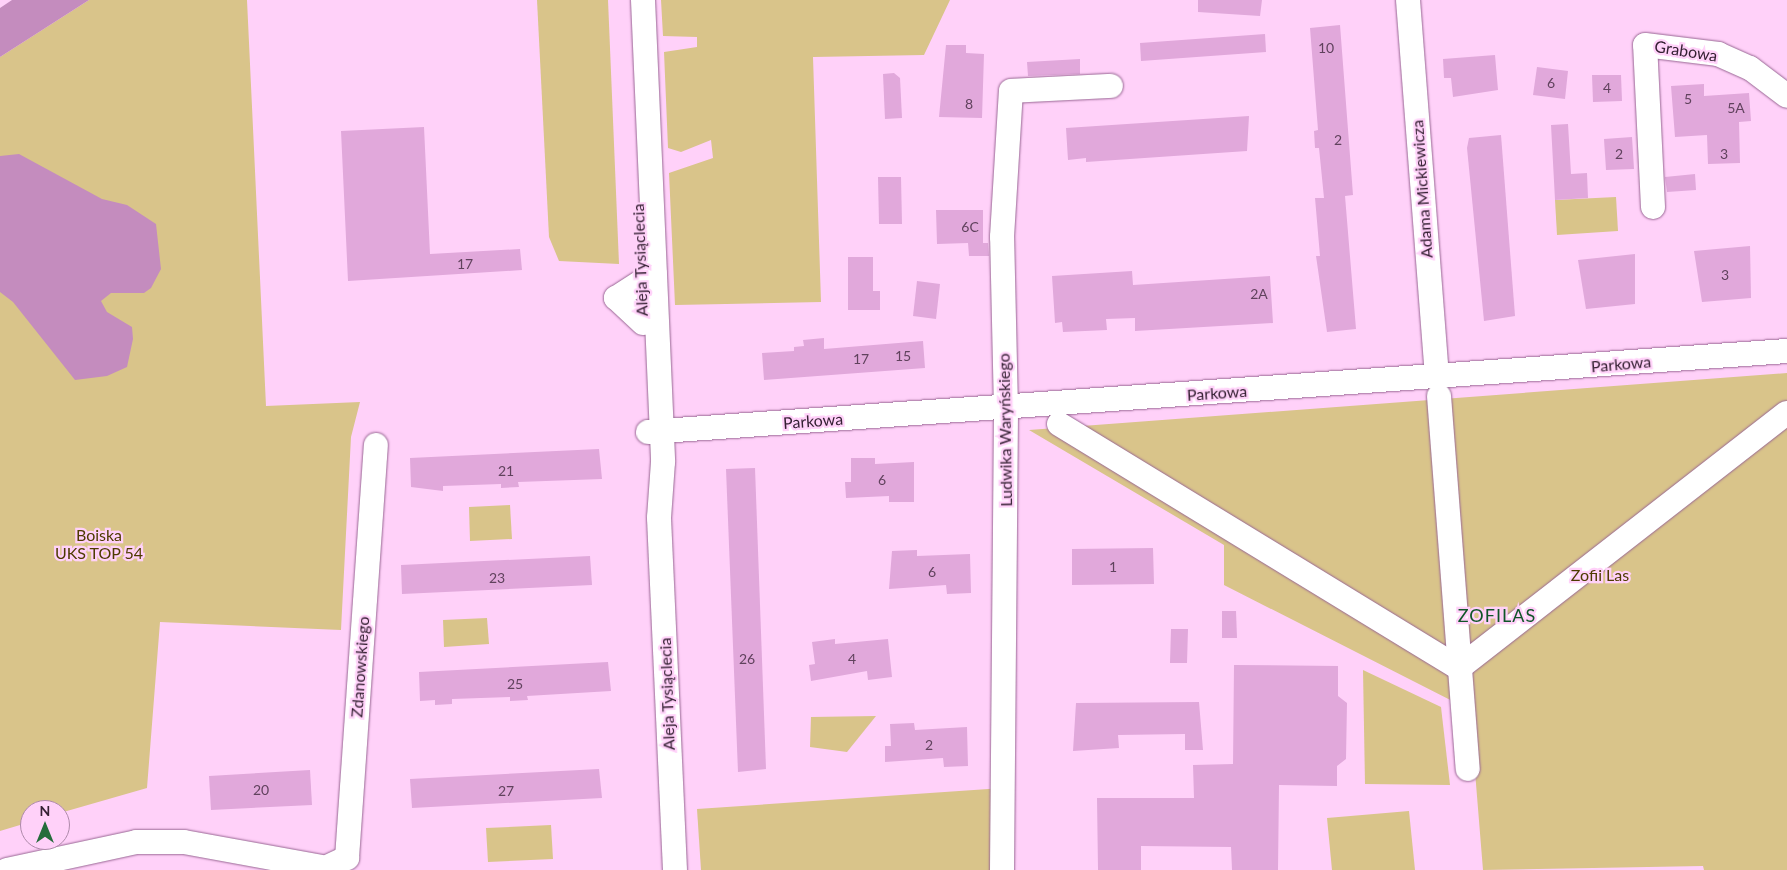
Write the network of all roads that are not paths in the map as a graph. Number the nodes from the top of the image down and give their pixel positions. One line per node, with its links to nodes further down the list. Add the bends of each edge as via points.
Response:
1 (629, 0): 7 (street, Aleja Tysiąclecia)
2 (642, 0): 7 (street, Aleja Tysiąclecia)
3 (1408, 0): 10 (street, Adama Mickiewicza)
4 (1111, 86): 11 (street, Ludwika Waryńskiego, via 1011,91 1002,237)
5 (1787, 96): 6 (street, Grabowa, via 1750,68 1718,54 1645,45)
6 (1654, 207)
7 (648, 279): 8 (street, Aleja Tysiąclecia); 8 (street, via 616,298); 14 (street, Aleja Tysiąclecia)
8 (643, 324): 14 (street, Aleja Tysiąclecia)
9 (1787, 351): 10 (street, Parkowa)
10 (1438, 387): 11 (street, Parkowa); 16 (street, Adama Mickiewicza)
11 (1006, 409): 14 (street, Parkowa); 21 (street, Ludwika Waryńskiego)
12 (1787, 413): 16 (street)
13 (1059, 424): 16 (street)
14 (654, 432): 20 (street, Aleja Tysiąclecia)
15 (376, 445): 18 (street, Zdanowskiego, via 347,858)
16 (1459, 668): 17 (street, Adama Mickiewicza)
17 (1468, 769)
18 (321, 868): 19 (street, via 184,842 136,842)
19 (7, 870)
20 (675, 870)
21 (1002, 870)

